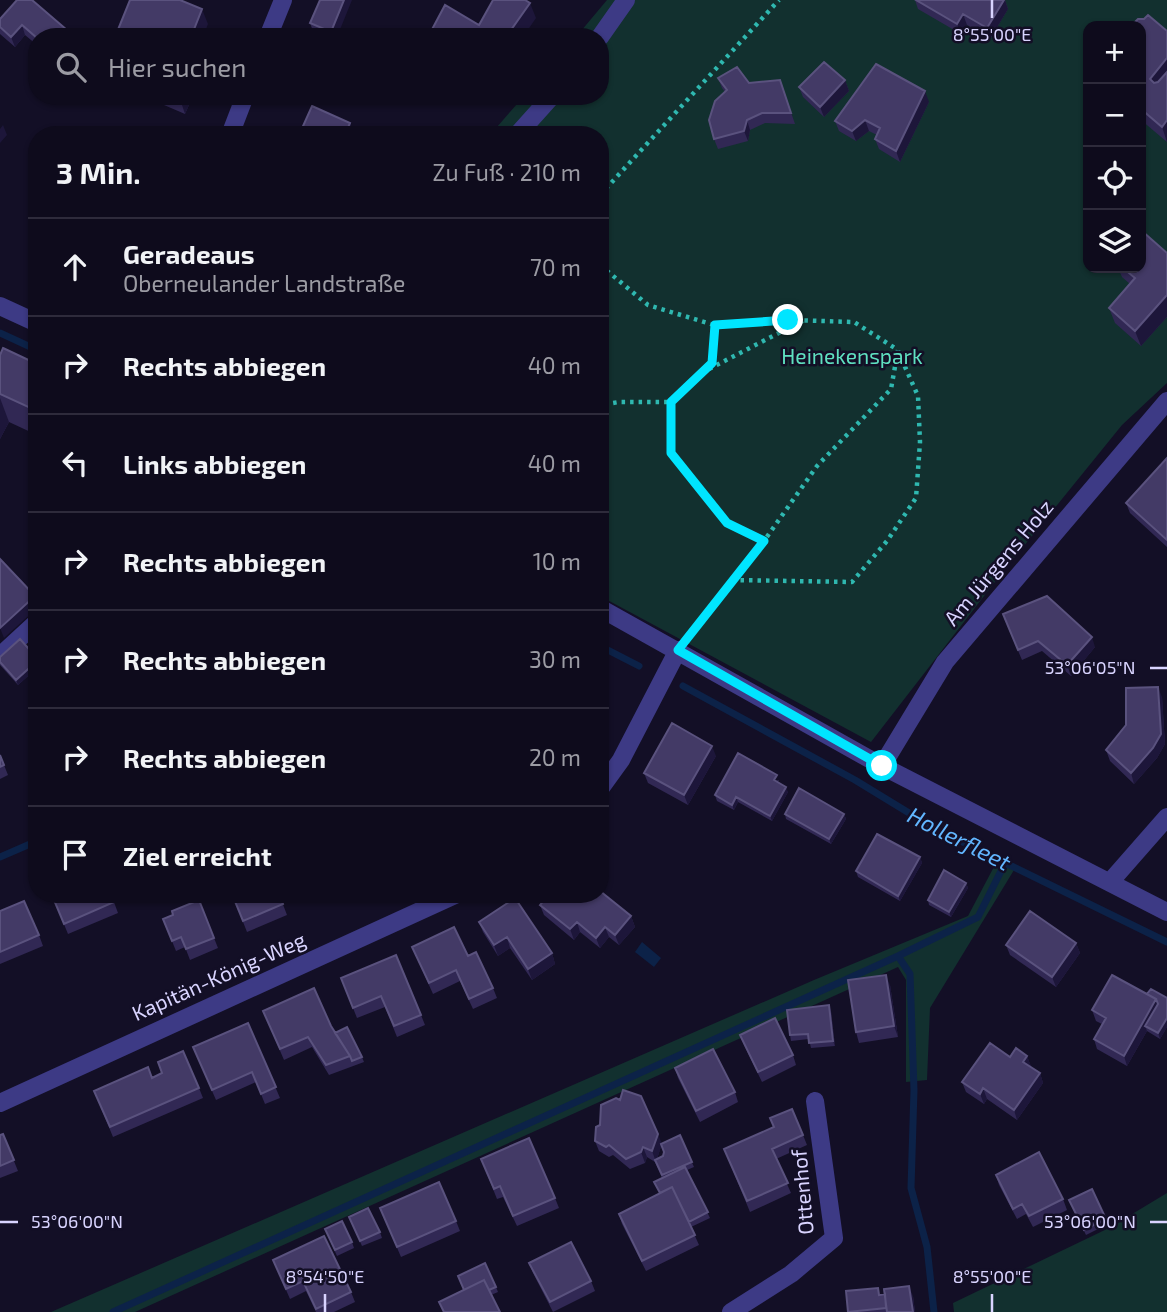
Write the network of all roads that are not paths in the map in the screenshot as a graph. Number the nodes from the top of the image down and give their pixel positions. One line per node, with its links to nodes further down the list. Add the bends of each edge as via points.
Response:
1 (283, 0): 3 (street)
2 (626, 0): 4 (street)
3 (272, 28)
4 (606, 28)
5 (242, 105): 7 (street)
6 (544, 105): 8 (street)
7 (233, 126)
8 (525, 126)
9 (0, 306): 10 (street)
10 (28, 319)
11 (1167, 401): 16 (street, Am Jürgens Holz, via 945,662)
12 (609, 613): 14 (street)
13 (28, 630): 15 (street)
14 (678, 650): 16 (street); 17 (street)
15 (0, 656)
16 (882, 766): 19 (street)
17 (609, 777)
18 (1167, 817): 19 (street)
19 (1110, 882): 21 (street)
20 (437, 903): 23 (street, Kapitän-König-Weg)
21 (1167, 912)
22 (815, 1101): 24 (street, Ottenhof, via 834,1238 790,1274)
23 (0, 1103)
24 (731, 1312)

